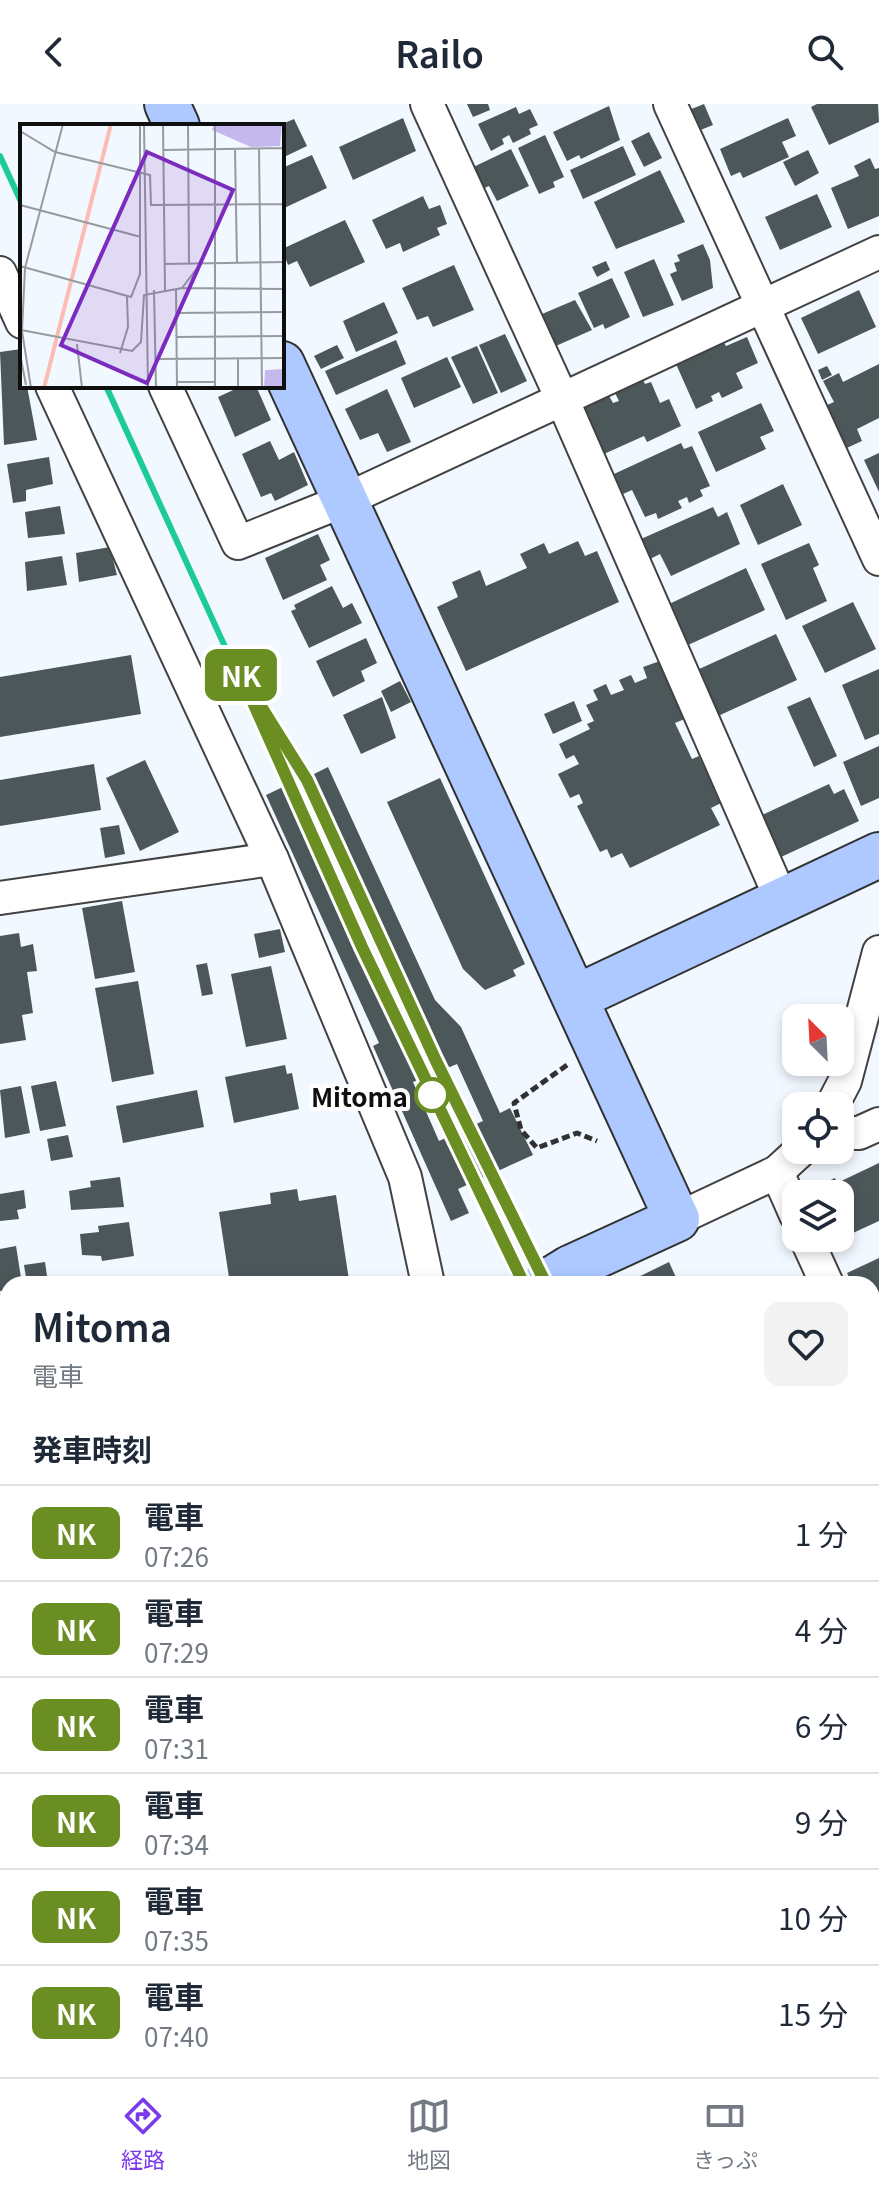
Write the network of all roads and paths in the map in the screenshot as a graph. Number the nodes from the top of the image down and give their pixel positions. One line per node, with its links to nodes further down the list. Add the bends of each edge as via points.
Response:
1 (167, 104): 4 (street)
2 (427, 104): 14 (street)
3 (670, 104): 7 (street)
4 (176, 124)
5 (879, 252): 7 (street)
6 (0, 273): 8 (street)
7 (763, 306): 14 (street); 16 (street)
8 (20, 320)
9 (20, 326): 10 (street)
10 (0, 331)
11 (284, 368): 15 (street)
12 (53, 388): 18 (street)
13 (166, 388): 15 (street, via 238,543)
14 (563, 401): 15 (street); 20 (street)
15 (343, 501): 22 (street)
16 (879, 559)
17 (879, 855): 20 (street)
18 (272, 859): 19 (street); 34 (street, via 405,1177)
19 (0, 898)
20 (782, 901): 22 (street)
21 (879, 952): 24 (street)
22 (577, 997): 31 (street)
23 (570, 1063): 27 (path, via 514,1103 521,1130 537,1148 577,1133 595,1139)
24 (839, 1092)
25 (879, 1124): 26 (street)
26 (854, 1133)
27 (605, 1151)
28 (786, 1164): 29 (street)
29 (777, 1172): 30 (street); 31 (street)
30 (782, 1183)
31 (677, 1219): 33 (street)
32 (812, 1252): 35 (street)
33 (574, 1274)
34 (426, 1276)
35 (823, 1276)

